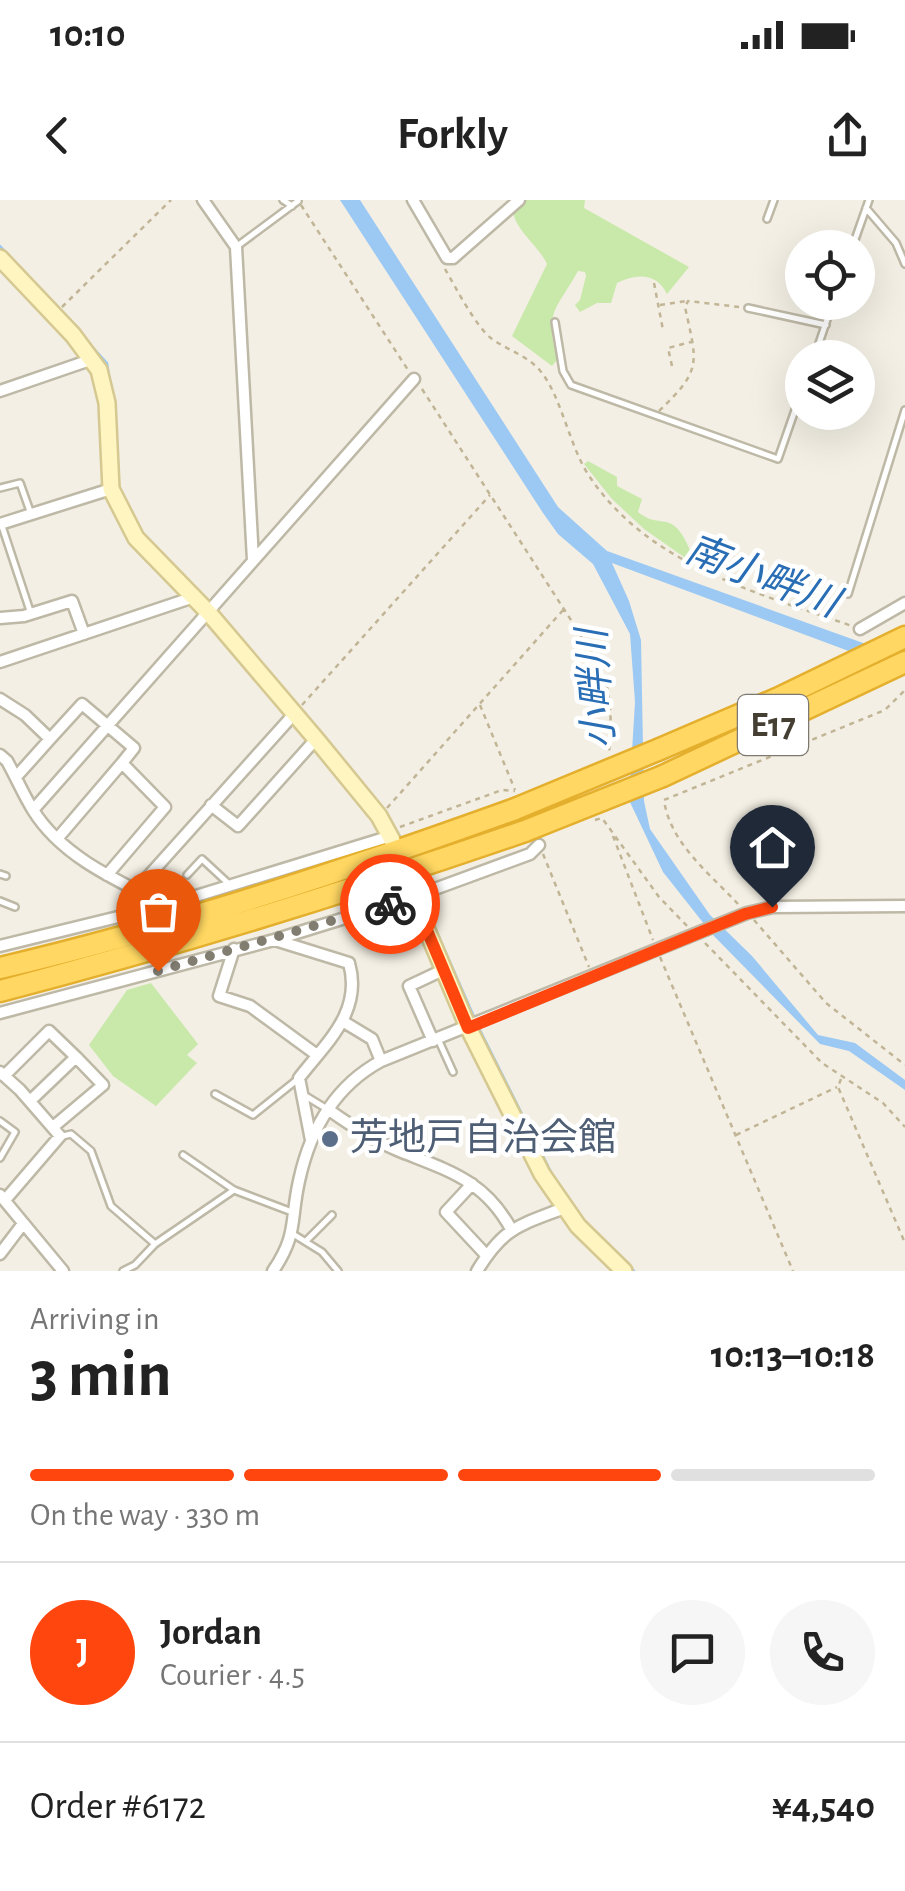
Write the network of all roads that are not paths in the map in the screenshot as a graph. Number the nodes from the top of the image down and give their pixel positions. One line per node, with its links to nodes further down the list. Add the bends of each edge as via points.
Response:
1 (203, 200): 11 (street)
2 (283, 200): 7 (lane)
3 (414, 200): 4 (street, via 453,258)
4 (520, 200)
5 (774, 200): 9 (lane)
6 (869, 200): 8 (lane)
7 (296, 203): 11 (lane)
8 (866, 208): 10 (lane); 13 (lane)
9 (767, 219)
10 (858, 230)
11 (236, 247): 28 (street)
12 (0, 258): 19 (street)
13 (905, 264)
14 (748, 308): 17 (lane)
15 (828, 320): 17 (lane)
16 (555, 322): 23 (lane, via 571,385 778,460)
17 (826, 325): 18 (lane)
18 (821, 340)
19 (93, 359): 21 (street); 25 (street, via 106,392)
20 (414, 380): 28 (street)
21 (0, 391)
22 (905, 410): 29 (lane)
23 (788, 430)
24 (0, 488): 26 (lane, via 20,483)
25 (111, 488): 26 (street); 30 (street, via 136,538)
26 (30, 514): 27 (street)
27 (0, 524): 33 (lane)
28 (253, 560): 32 (street)
29 (848, 594)
30 (194, 598): 32 (street); 36 (street)
31 (905, 603): 35 (street)
32 (208, 612): 41 (street); 42 (street)
33 (31, 614): 34 (street); 36 (street, via 72,601)
34 (0, 618)
35 (860, 629)
36 (84, 634): 38 (street)
37 (898, 640): 65 (highway, E17, bridge, via 660,750 516,797 267,894)
38 (0, 662)
39 (905, 662): 51 (highway, E17, bridge)
40 (0, 699): 43 (street)
41 (294, 714): 44 (street); 48 (street)
42 (107, 725): 43 (street, via 80,704); 46 (street, via 134,748); 49 (street)
43 (50, 739): 47 (street)
44 (316, 739): 48 (street, via 238,826); 50 (street)
45 (0, 755): 47 (street)
46 (122, 763): 52 (street); 53 (street, via 165,807)
47 (16, 777): 49 (street)
48 (212, 805): 56 (street)
49 (33, 810): 52 (street)
50 (391, 836): 55 (street)
51 (532, 838): 57 (street, via 530,854); 67 (highway, E17)
52 (57, 839): 53 (street)
53 (107, 875): 56 (street)
54 (187, 875): 55 (lane, via 202,858)
55 (231, 886): 59 (street)
56 (136, 890): 59 (street)
57 (411, 892): 62 (street); 66 (street)
58 (0, 901): 61 (lane)
59 (166, 905): 63 (street)
60 (905, 906): 70 (street, via 746,913)
61 (14, 907)
62 (274, 940): 64 (street); 69 (street, via 350,963)
63 (0, 946)
64 (234, 949): 68 (street); 72 (street, via 220,996 250,1006)
65 (0, 968)
66 (444, 970): 70 (street); 71 (street, via 409,986)
67 (0, 991)
68 (0, 1013)
69 (344, 1022): 72 (street); 74 (street, via 372,1039)
70 (473, 1025): 71 (street); 90 (street)
71 (436, 1039): 74 (street); 75 (lane)
72 (317, 1055): 77 (street)
73 (76, 1057): 76 (street, via 49,1030); 80 (street); 83 (street, via 103,1085)
74 (381, 1061): 81 (street, via 355,1075)
75 (453, 1072)
76 (2, 1074): 80 (street)
77 (300, 1078): 78 (lane, via 253,1115); 79 (street)
78 (215, 1094)
79 (304, 1096): 81 (lane); 84 (street)
80 (30, 1101): 83 (street)
81 (329, 1110): 84 (street); 87 (street)
82 (0, 1122): 86 (lane, via 14,1132)
83 (57, 1132): 89 (street); 97 (lane, via 92,1151 111,1206)
84 (312, 1140): 91 (street)
85 (183, 1155): 88 (lane)
86 (0, 1158)
87 (472, 1184): 94 (street, via 499,1207); 99 (street, via 446,1212)
88 (234, 1190): 91 (lane); 97 (lane)
89 (2, 1198): 93 (street)
90 (564, 1208): 94 (street); 105 (street)
91 (295, 1212): 95 (street)
92 (332, 1215): 96 (lane)
93 (22, 1224): 98 (street); 100 (street)
94 (511, 1229): 99 (street)
95 (293, 1234): 96 (lane); 102 (street)
96 (306, 1241): 103 (lane)
97 (156, 1244): 101 (lane)
98 (1, 1252)
99 (486, 1256): 104 (street)
100 (63, 1271)
101 (123, 1271)
102 (273, 1271)
103 (338, 1271)
104 (478, 1271)
105 (624, 1271)

